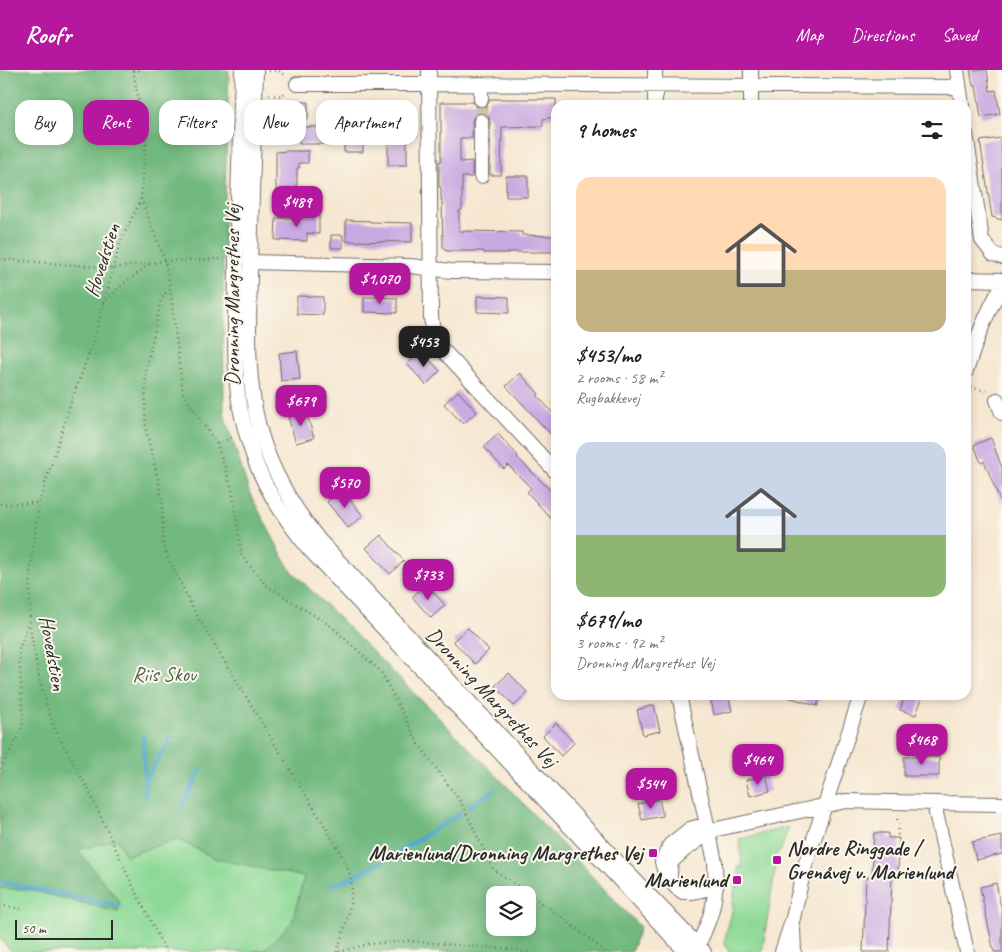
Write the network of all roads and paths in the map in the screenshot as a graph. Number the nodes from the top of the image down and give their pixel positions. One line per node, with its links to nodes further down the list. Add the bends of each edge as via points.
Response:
1 (142, 70): 5 (path)
2 (251, 70): 8 (path, via 279,71); 12 (street, Dronning Margrethes Vej); 38 (street, Dronning Margrethes Vej, via 235,333 237,386)
3 (751, 70): 10 (street)
4 (956, 70): 11 (street)
5 (133, 71): 20 (path, via 146,141)
6 (429, 77): 8 (street); 9 (street); 28 (street)
7 (655, 78): 9 (street); 10 (street); 14 (street)
8 (297, 84): 12 (path, via 281,96)
9 (481, 84): 13 (street)
10 (751, 86): 11 (street); 15 (street)
11 (959, 87): 16 (street)
12 (255, 95): 25 (street, Dronning Margrethes Vej)
13 (481, 99)
14 (655, 100)
15 (751, 100)
16 (961, 100)
17 (481, 121): 19 (street)
18 (971, 167): 21 (street, via 982,240)
19 (481, 176)
20 (141, 199): 24 (path); 27 (path, Hovedstien, via 120,242)
21 (998, 256)
22 (0, 259): 27 (path)
23 (223, 259): 24 (path)
24 (165, 261): 26 (path); 33 (path)
25 (250, 262): 28 (street); 57 (street, Dronning Margrethes Vej, via 251,385 268,455 291,502 329,552 627,872)
26 (151, 263): 27 (path); 34 (path)
27 (113, 268): 34 (path, Hovedstien)
28 (430, 268): 29 (street); 40 (street, via 434,338)
29 (551, 272)
30 (971, 279): 31 (street)
31 (1002, 280)
32 (1002, 286): 35 (street, via 984,320)
33 (170, 288): 39 (path, via 183,394); 59 (path, via 161,299 145,390 146,430 162,501 163,543 197,616 344,860 350,875 351,904)
34 (103, 304): 41 (path, Hovedstien)
35 (971, 356)
36 (971, 387): 37 (path, via 990,393)
37 (999, 406)
38 (246, 432): 39 (path); 57 (street, Dronning Margrethes Vej, via 265,483 309,549 602,861)
39 (217, 444): 61 (path, via 232,489 242,556 266,585 331,626 381,672 418,742 462,804 493,869)
40 (551, 467)
41 (40, 503): 42 (path); 43 (path, Hovedstien, via 30,571)
42 (0, 504)
43 (30, 619): 46 (path, via 19,650 20,733); 58 (path, Hovedstien, via 40,683 54,728 88,789)
44 (680, 700): 51 (street)
45 (859, 700): 50 (street)
46 (0, 769)
47 (897, 802): 48 (street); 50 (street, via 846,801); 52 (path)
48 (936, 803): 49 (street); 64 (street)
49 (1002, 804)
50 (825, 805): 51 (street); 56 (street, via 804,869)
51 (708, 831): 53 (street, via 715,862); 53 (street, via 697,827 690,829 670,845 662,862 666,876 683,892)
52 (898, 837)
53 (716, 887): 57 (street, via 714,908)
54 (0, 905): 55 (path)
55 (21, 909)
56 (793, 918): 62 (street); 63 (street)
57 (695, 950)
58 (166, 952)
59 (338, 952): 60 (path, via 368,944 408,942)
60 (529, 952)
61 (606, 952)
62 (782, 952)
63 (794, 952)
64 (967, 952)

